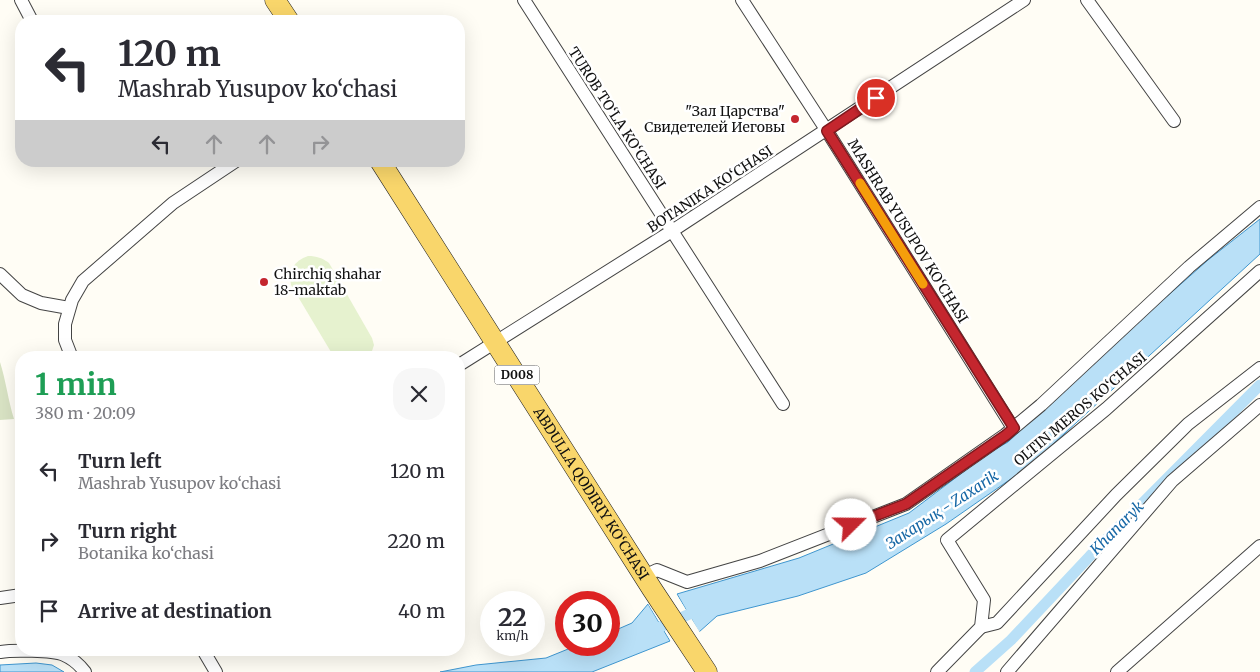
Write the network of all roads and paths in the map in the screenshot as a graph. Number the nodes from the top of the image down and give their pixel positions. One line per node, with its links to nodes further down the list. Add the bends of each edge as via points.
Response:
1 (21, 0): 7 (street)
2 (274, 0): 8 (main road)
3 (524, 0): 14 (street, TUROB TO‘LA KO‘CHASI)
4 (742, 0): 10 (street, MASHRAB YUSUPOV KO‘CHASI)
5 (1024, 0): 10 (street, BOTANIKA KO‘CHASI)
6 (1087, 0): 9 (street)
7 (29, 15)
8 (284, 15)
9 (1174, 121)
10 (827, 131): 14 (street, BOTANIKA KO‘CHASI); 24 (street, MASHRAB YUSUPOV KO‘CHASI)
11 (227, 167): 17 (street, via 173,203 93,272 79,286)
12 (384, 167): 18 (main road, ABDULLA QODIRIY KO‘CHASI / D008)
13 (1260, 207): 24 (street, via 1189,266)
14 (672, 232): 18 (street, BOTANIKA KO‘CHASI); 22 (street, TUROB TO‘LA KO‘CHASI)
15 (1260, 271): 29 (street, OLTIN MEROS KO‘CHASI, via 1106,409 946,540 984,600)
16 (0, 274): 17 (street, via 22,294 42,303)
17 (69, 308): 19 (street, via 65,332)
18 (495, 340): 20 (street, BOTANIKA KO‘CHASI); 26 (main road, ABDULLA QODIRIY KO‘CHASI / D008)
19 (68, 351)
20 (465, 361)
21 (1260, 368): 29 (street, via 1188,424 1116,494 997,623)
22 (783, 404)
23 (1260, 405): 38 (street, via 1172,481)
24 (1014, 428): 26 (street, via 906,504 760,561 687,582 657,570)
25 (1260, 546): 39 (street)
26 (648, 583): 36 (main road, ABDULLA QODIRIY KO‘CHASI / D008)
27 (15, 596): 28 (street)
28 (0, 598)
29 (981, 627): 37 (street)
30 (15, 650): 31 (street)
31 (0, 652)
32 (66, 656): 34 (street)
33 (207, 656): 35 (street)
34 (85, 672)
35 (216, 672)
36 (707, 672)
37 (937, 672)
38 (1007, 672)
39 (1117, 672)

